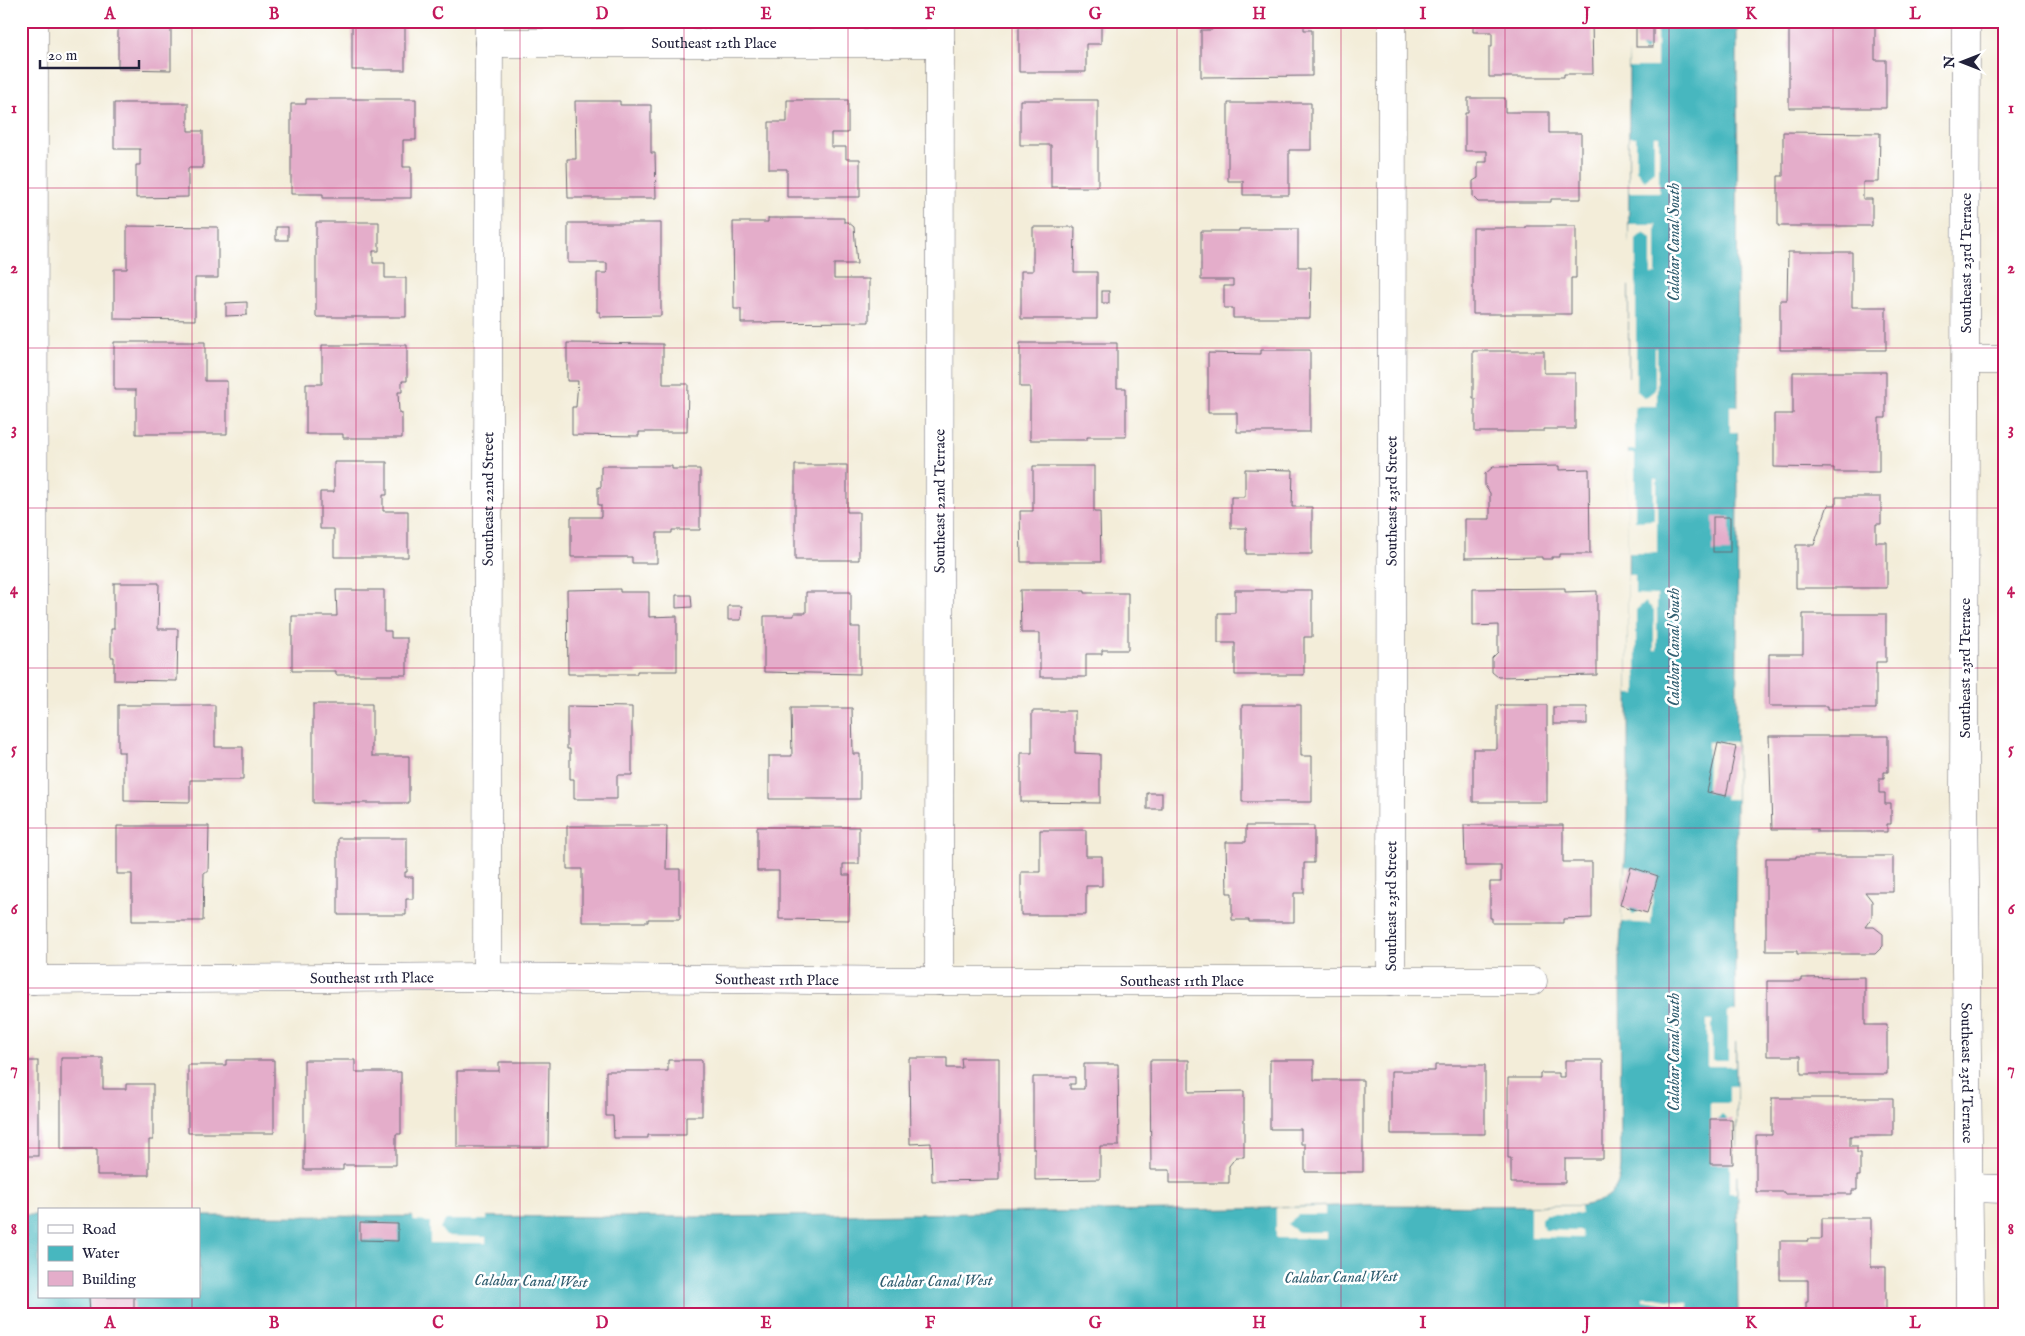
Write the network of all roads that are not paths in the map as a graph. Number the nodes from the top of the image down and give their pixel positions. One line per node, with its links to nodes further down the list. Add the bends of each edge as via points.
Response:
1 (34, 21): 9 (street)
2 (1392, 21): 11 (street, Southeast 23rd Street)
3 (1966, 21): 6 (street, Southeast 23rd Terrace)
4 (489, 32): 5 (street, Southeast 12th Place); 8 (street, Southeast 22nd Street)
5 (940, 32): 10 (street, Southeast 22nd Terrace)
6 (1966, 360): 7 (street); 13 (street, Southeast 23rd Terrace, via 1964,796)
7 (2004, 360)
8 (487, 977): 9 (street, Southeast 11th Place); 10 (street, Southeast 11th Place)
9 (27, 980)
10 (939, 981): 11 (street, Southeast 11th Place)
11 (1391, 981): 12 (street, Southeast 11th Place)
12 (1533, 981)
13 (1968, 1188): 14 (street); 15 (street, Southeast 23rd Terrace)
14 (2004, 1189)
15 (1970, 1315)

